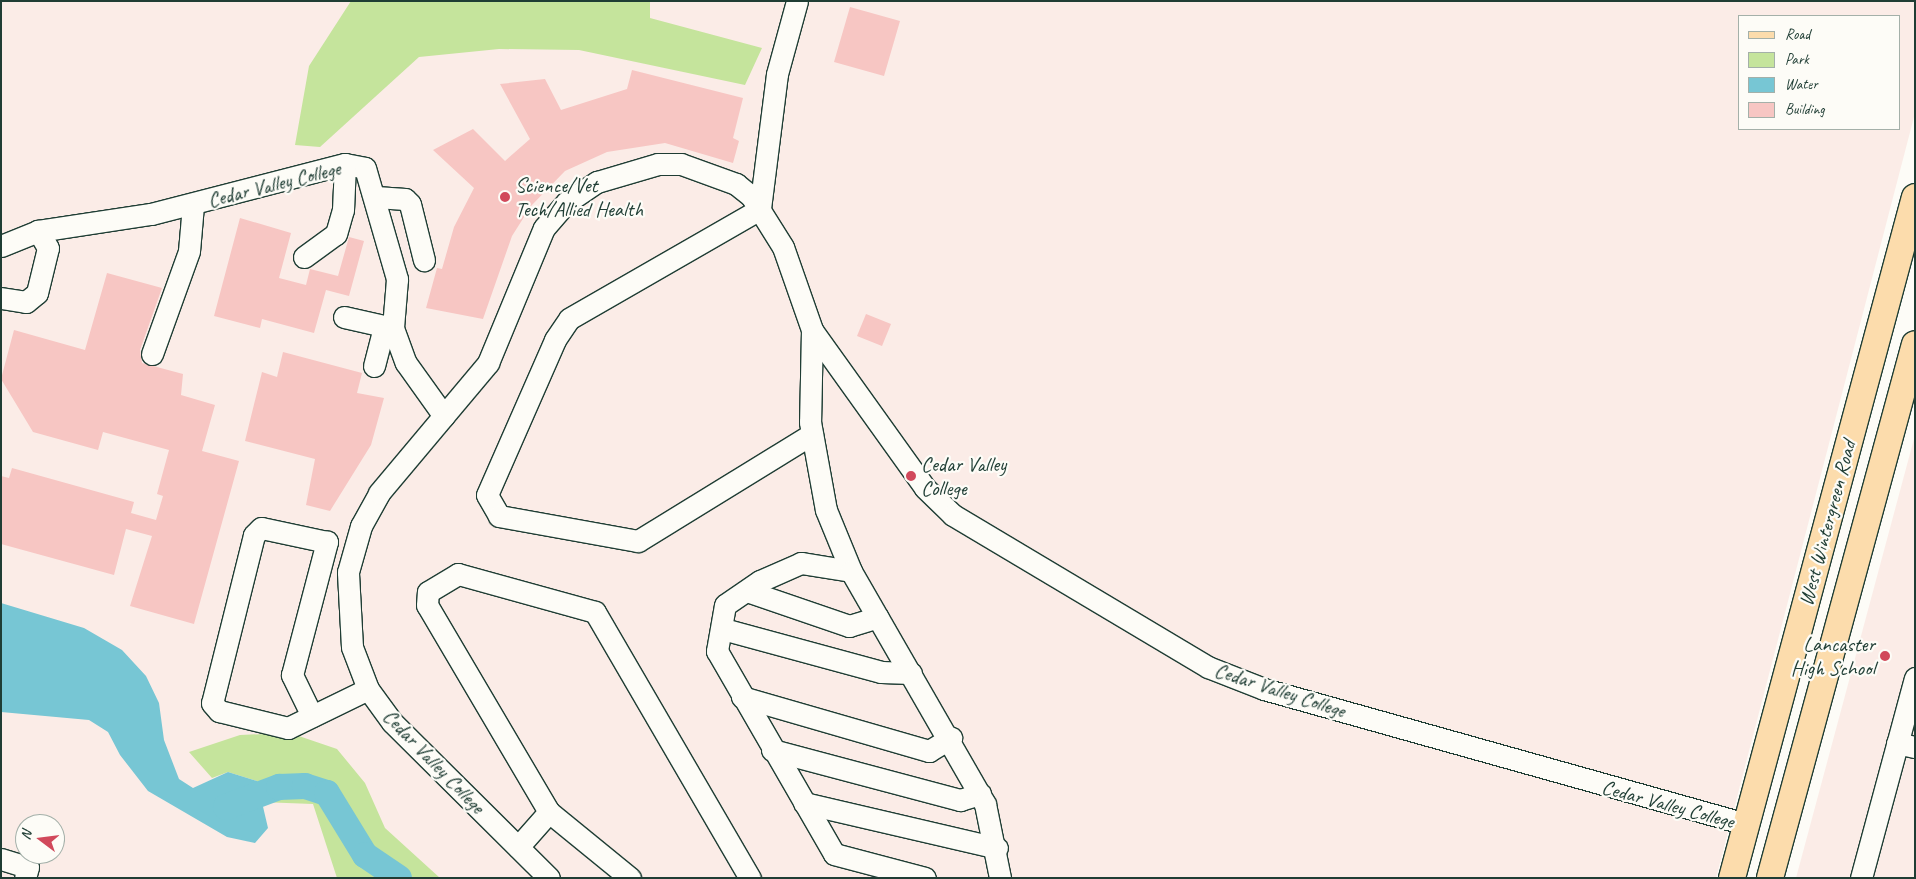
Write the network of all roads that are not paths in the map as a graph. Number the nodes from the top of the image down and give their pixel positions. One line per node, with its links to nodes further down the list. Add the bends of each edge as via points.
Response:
1 (797, 1): 5 (lane, via 777,74)
2 (345, 164): 3 (lane, Cedar Valley College, via 365,168); 4 (lane, Cedar Valley College); 10 (lane, via 343,210 336,234)
3 (376, 197): 11 (lane, via 405,199 410,204); 14 (lane, Cedar Valley College, via 398,279)
4 (193, 205): 7 (lane, Cedar Valley College); 17 (lane, via 189,251)
5 (760, 209): 15 (lane, Cedar Valley College, via 783,247); 19 (lane, Cedar Valley College, via 736,184 681,164 636,168 597,182 568,202 544,228 488,362); 20 (lane, via 569,319 555,340 487,494 499,516 638,542)
6 (1913, 211): 38 (main road, West Wintergreen Road)
7 (38, 230): 8 (lane); 9 (lane, Cedar Valley College); 12 (lane, via 48,248 37,293 26,302)
8 (1, 232)
9 (1, 246)
10 (304, 257)
11 (424, 260)
12 (1, 298)
13 (344, 317): 14 (lane)
14 (389, 328): 18 (lane); 19 (lane, Cedar Valley College, via 406,363)
15 (812, 330): 20 (lane, Cedar Valley College); 38 (lane, Cedar Valley College, via 926,488 953,515 1208,667 1264,689)
16 (1915, 344): 49 (main road, West Wintergreen Road)
17 (152, 354)
18 (374, 366)
19 (444, 416): 22 (lane, Cedar Valley College, via 379,493)
20 (812, 434): 23 (lane, Cedar Valley College, via 826,510)
21 (327, 542): 22 (lane); 31 (lane, via 292,676); 31 (lane, via 271,526 254,535 212,692 212,703 219,711 288,728)
22 (353, 548): 29 (lane, Cedar Valley College, via 348,618 352,647)
23 (851, 571): 24 (lane, via 801,563); 25 (lane, Cedar Valley College)
24 (747, 591): 25 (lane, via 849,626); 26 (lane, via 725,605)
25 (878, 616): 27 (lane, Cedar Valley College)
26 (723, 629): 27 (lane, via 881,672); 30 (lane, via 717,651)
27 (911, 673): 32 (lane, Cedar Valley College)
28 (1915, 678): 33 (lane)
29 (368, 689): 31 (lane); 39 (lane, Cedar Valley College, via 392,722)
30 (742, 697): 32 (lane, via 929,751); 34 (lane)
31 (312, 716)
32 (951, 738): 35 (lane, Cedar Valley College)
33 (1906, 745): 50 (lane)
34 (772, 750): 35 (lane, via 960,800); 36 (lane)
35 (980, 794): 40 (lane, Cedar Valley College)
36 (804, 803): 40 (lane); 46 (lane, via 834,854)
37 (549, 812): 39 (lane); 44 (lane); 45 (lane, via 427,605 428,592 458,574 595,612)
38 (1746, 824): 48 (main road, West Wintergreen Road)
39 (518, 847): 43 (lane, Cedar Valley College)
40 (997, 848): 47 (lane, Cedar Valley College)
41 (1, 859): 42 (lane, via 28,867)
42 (25, 878)
43 (549, 878)
44 (630, 878)
45 (750, 878)
46 (925, 878)
47 (1000, 878)
48 (1732, 878)
49 (1770, 878)
50 (1861, 878)

